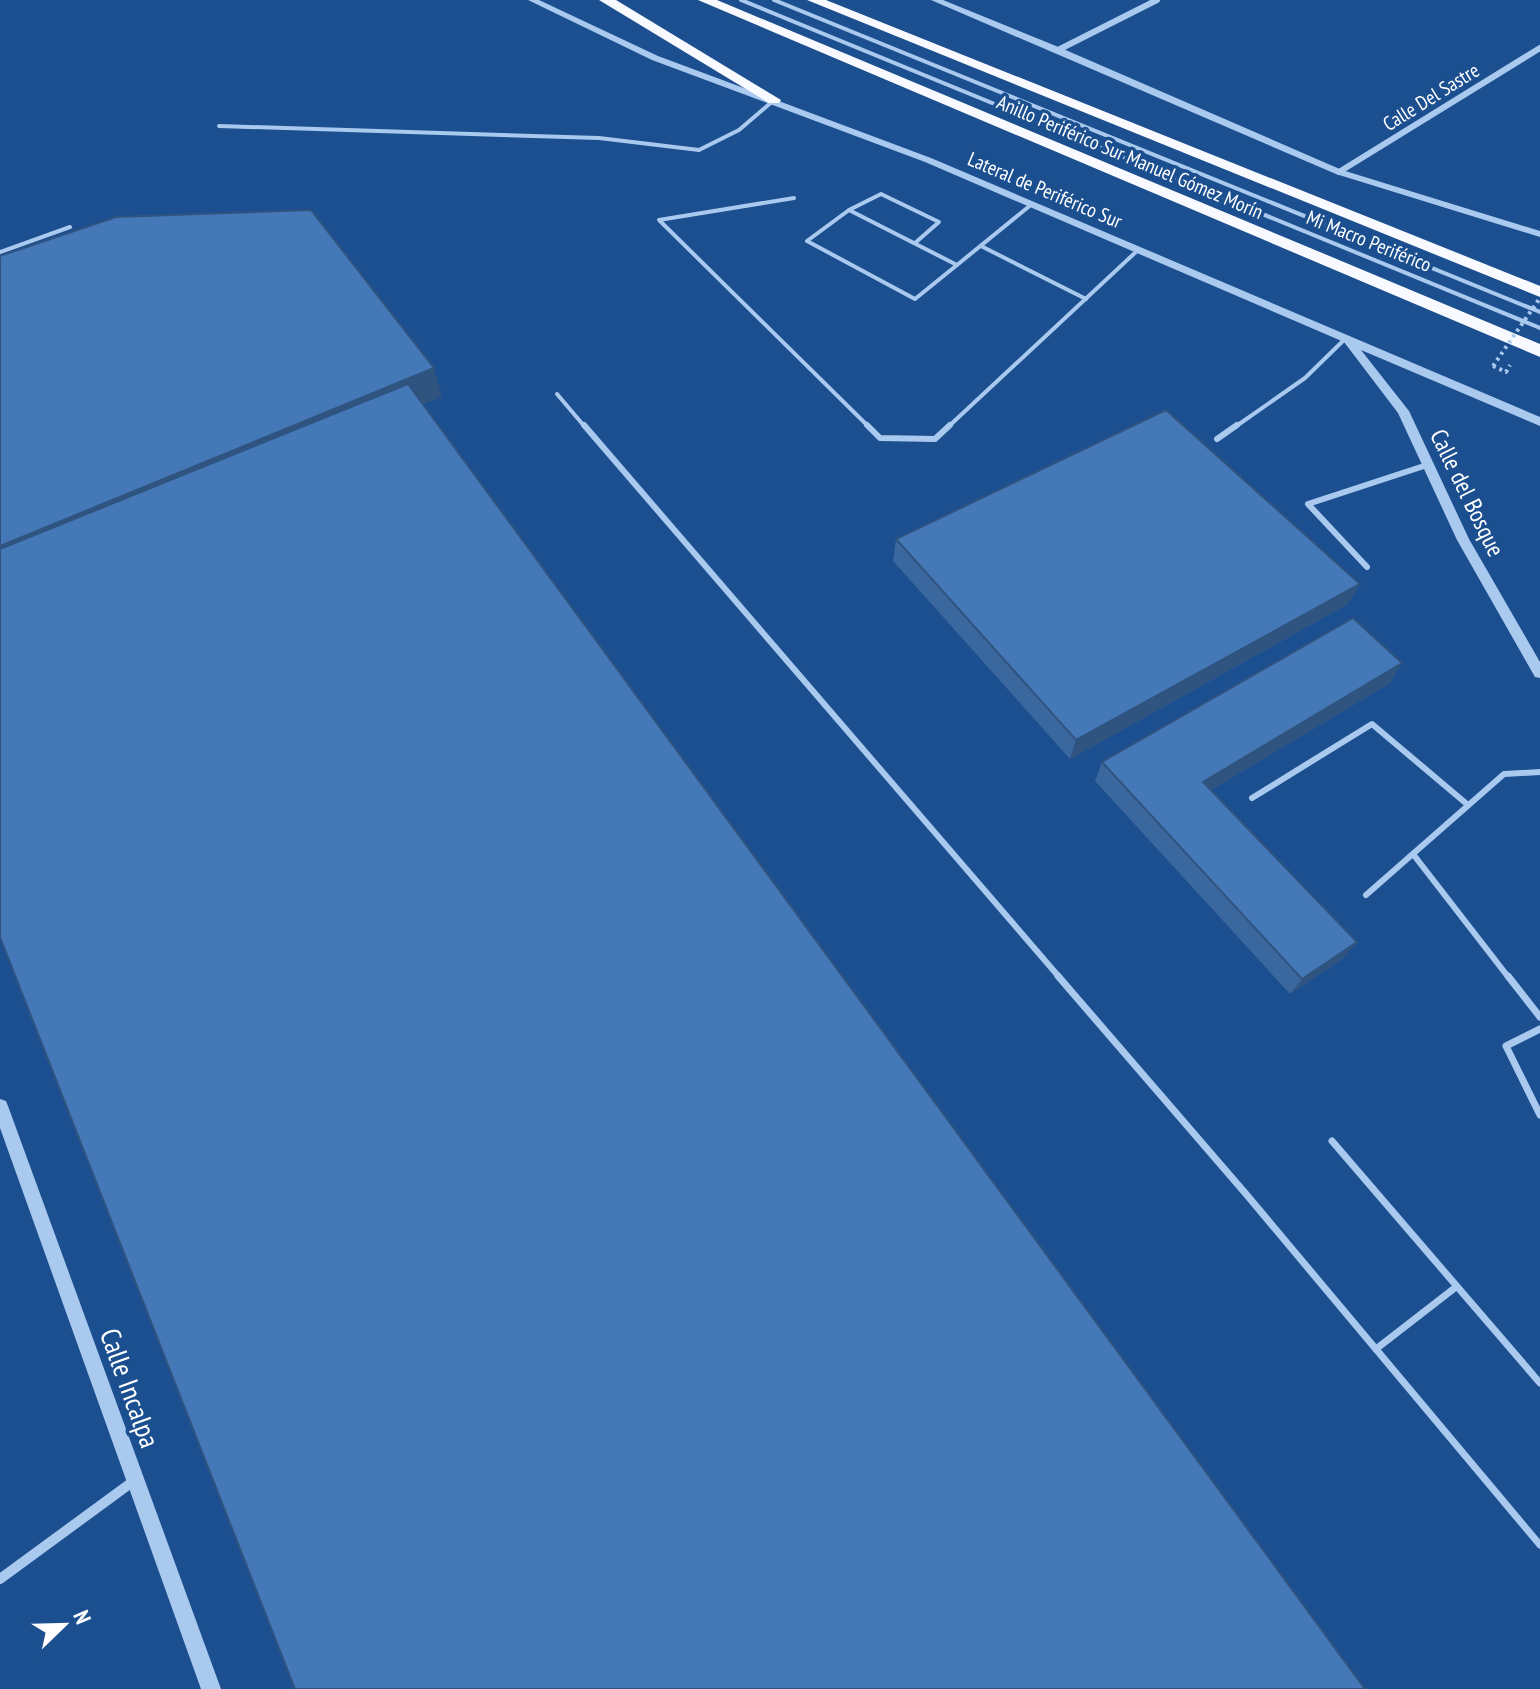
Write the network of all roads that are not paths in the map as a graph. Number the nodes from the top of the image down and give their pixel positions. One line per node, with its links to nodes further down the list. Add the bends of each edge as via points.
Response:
1 (532, 0): 11 (street, Lateral de Periférico Sur, via 655,58)
2 (606, 0): 11 (highway)
3 (705, 0): 29 (highway, Anillo Periférico Sur Manuel Gómez Morín)
4 (741, 0): 27 (lane, Mi Macro Periférico)
5 (774, 0): 26 (lane, Mi Macro Periférico)
6 (814, 0): 24 (highway, Anillo Periférico Sur Manuel Gómez Morín)
7 (935, 0): 10 (street)
8 (1157, 0): 10 (street)
9 (1540, 48): 13 (street, Calle Del Sastre)
10 (1058, 50): 13 (street)
11 (774, 100): 12 (lane, via 752,121 699,150 599,138); 15 (street, Lateral de Periférico Sur)
12 (219, 126)
13 (1339, 172): 18 (street)
14 (794, 198): 25 (lane, via 659,220 880,438 935,439)
15 (1032, 204): 20 (lane); 21 (street, Lateral de Periférico Sur)
16 (849, 210): 19 (lane); 19 (lane, via 881,194 939,222); 23 (lane, via 807,241 915,299)
17 (70, 227): 22 (lane)
18 (1540, 234)
19 (915, 243): 23 (lane)
20 (981, 246): 23 (lane); 25 (lane)
21 (1138, 250): 25 (lane); 28 (street, Lateral de Periférico Sur)
22 (0, 252)
23 (957, 265)
24 (1540, 292)
25 (1086, 299)
26 (1540, 312)
27 (1540, 328)
28 (1346, 338): 31 (street, Lateral de Periférico Sur); 32 (lane, via 1305,378); 33 (street, Calle del Bosque, via 1403,411)
29 (1540, 351)
30 (557, 394): 47 (lane)
31 (1540, 422)
32 (1217, 439)
33 (1427, 465): 34 (lane, via 1308,504); 35 (street, Calle del Bosque)
34 (1367, 567)
35 (1540, 673)
36 (1540, 772): 38 (lane, via 1504,774)
37 (1252, 798): 38 (lane, via 1372,724)
38 (1468, 805): 39 (lane)
39 (1413, 854): 40 (lane); 41 (lane)
40 (1366, 895)
41 (1540, 1017)
42 (1540, 1029): 44 (lane, via 1506,1046)
43 (0, 1106): 49 (street, Calle Incalpa)
44 (1540, 1115)
45 (1332, 1141): 46 (lane)
46 (1456, 1287): 47 (lane); 48 (lane)
47 (1376, 1349): 50 (lane)
48 (1540, 1383)
49 (136, 1479): 51 (street); 52 (street, Calle Incalpa)
50 (1540, 1545)
51 (0, 1579)
52 (211, 1689)

